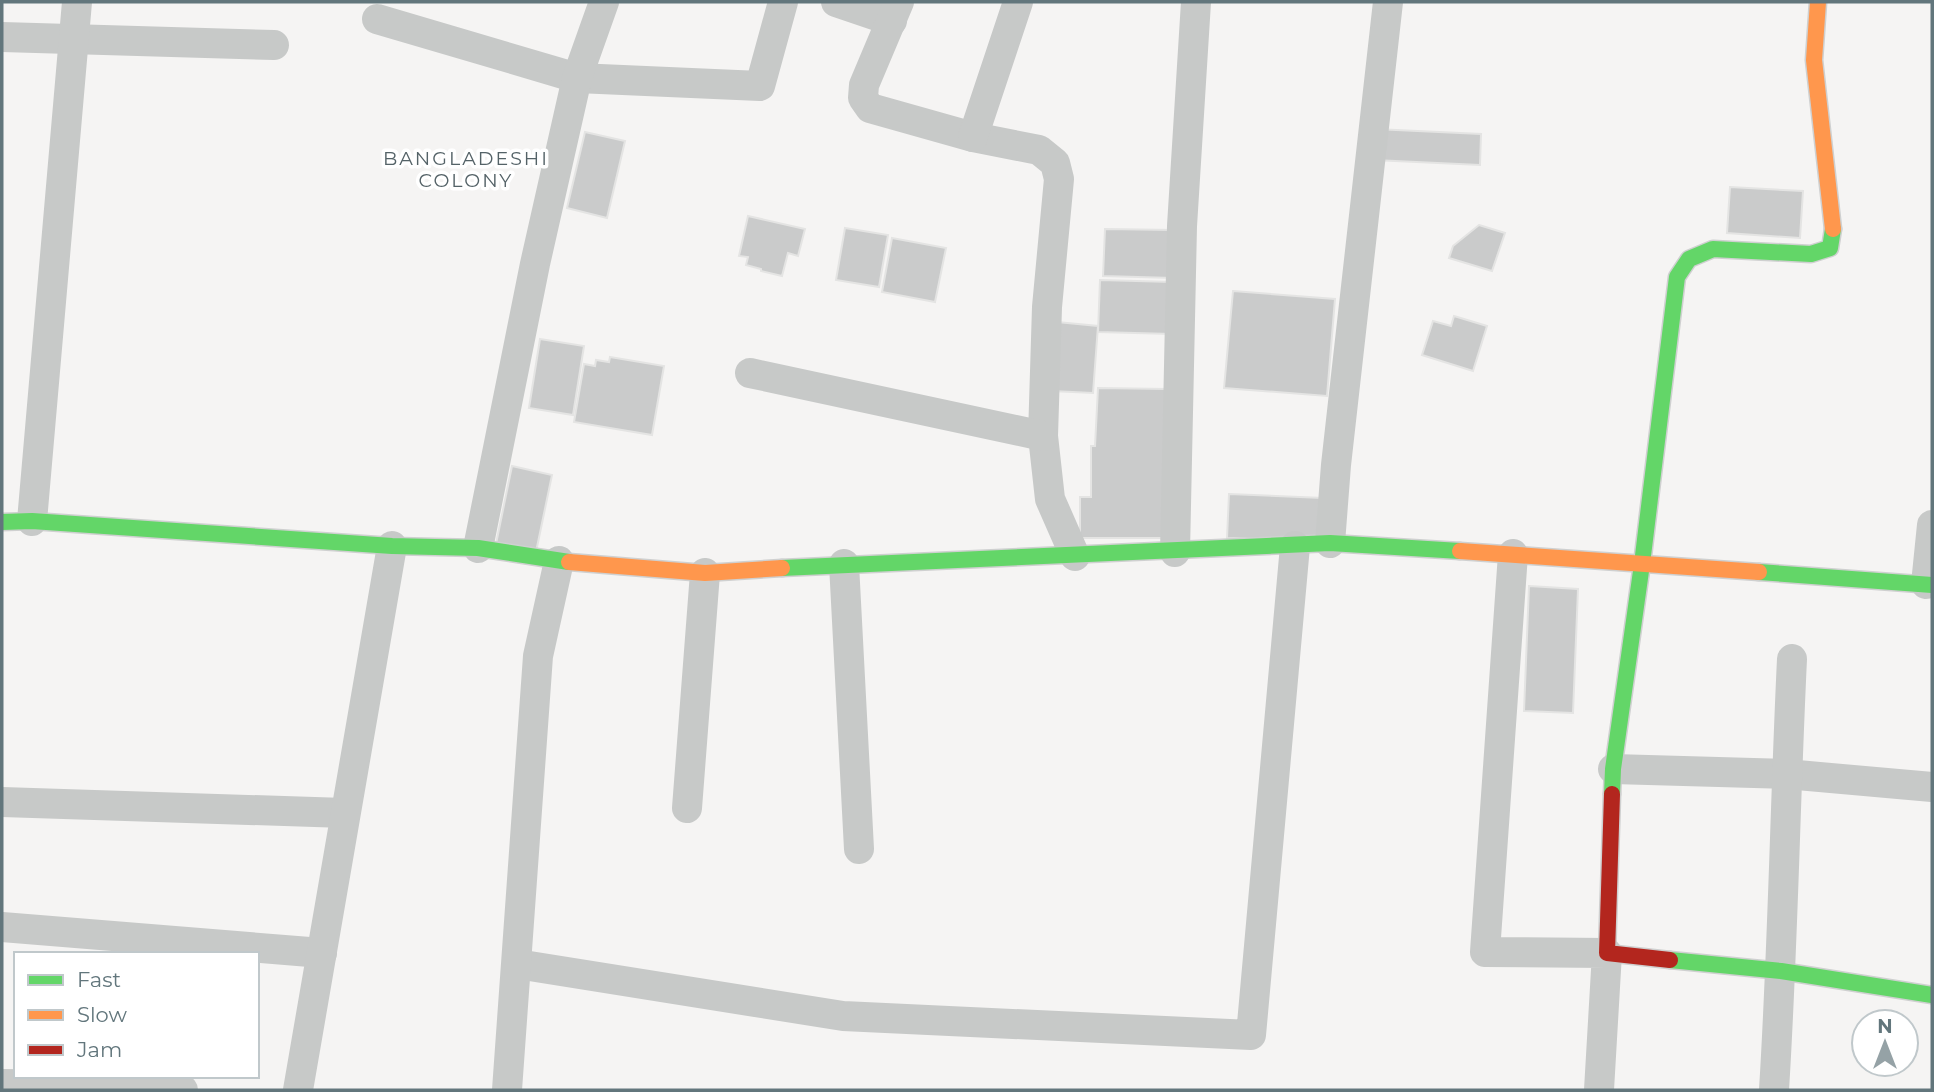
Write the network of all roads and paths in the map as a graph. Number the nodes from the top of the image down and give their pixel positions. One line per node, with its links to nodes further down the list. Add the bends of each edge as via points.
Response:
1 (76, 2): 12 (street)
2 (604, 2): 14 (street)
3 (783, 2): 14 (street, via 760,86)
4 (836, 2): 9 (street)
5 (1018, 2): 15 (street)
6 (1196, 2): 25 (street, via 1182,226)
7 (1388, 2): 21 (street)
8 (1818, 2): 30 (street, via 1814,60 1833,230 1830,248 1811,254 1713,249 1689,259 1677,276)
9 (896, 11): 15 (street, via 864,85 863,98 870,108)
10 (377, 19): 14 (street)
11 (2, 37): 12 (street)
12 (74, 39): 13 (street); 19 (street)
13 (274, 45)
14 (577, 78): 24 (street)
15 (973, 137): 17 (street, via 1039,150 1055,163 1059,180 1047,307)
16 (750, 373): 17 (street)
17 (1043, 436): 27 (street, via 1050,499)
18 (2, 522): 19 (street)
19 (32, 522): 22 (street)
20 (1932, 525): 32 (street)
21 (1330, 544): 23 (street); 26 (street)
22 (392, 546): 24 (street); 39 (street)
23 (1294, 546): 25 (street); 44 (street, via 1251,1035 843,1016)
24 (478, 548): 28 (street)
25 (1175, 552): 27 (street)
26 (1513, 554): 30 (street); 43 (street, via 1485,952)
27 (1075, 556): 29 (street)
28 (559, 561): 31 (street); 44 (street, via 538,656)
29 (844, 564): 31 (street); 40 (street)
30 (1642, 564): 32 (street); 34 (street)
31 (705, 573): 38 (street)
32 (1929, 584)
33 (1792, 659): 35 (street)
34 (1613, 769): 35 (street); 43 (street)
35 (1786, 774): 36 (street); 45 (street)
36 (1932, 787)
37 (2, 803): 39 (street)
38 (687, 808)
39 (345, 813): 42 (street)
40 (859, 849)
41 (2, 927): 42 (street)
42 (322, 953): 49 (street)
43 (1607, 953): 45 (street); 51 (street)
44 (517, 964): 50 (street)
45 (1781, 971): 46 (street); 52 (street)
46 (1932, 995)
47 (2, 1084): 48 (street)
48 (183, 1090)
49 (298, 1090)
50 (507, 1090)
51 (1598, 1090)
52 (1774, 1090)

